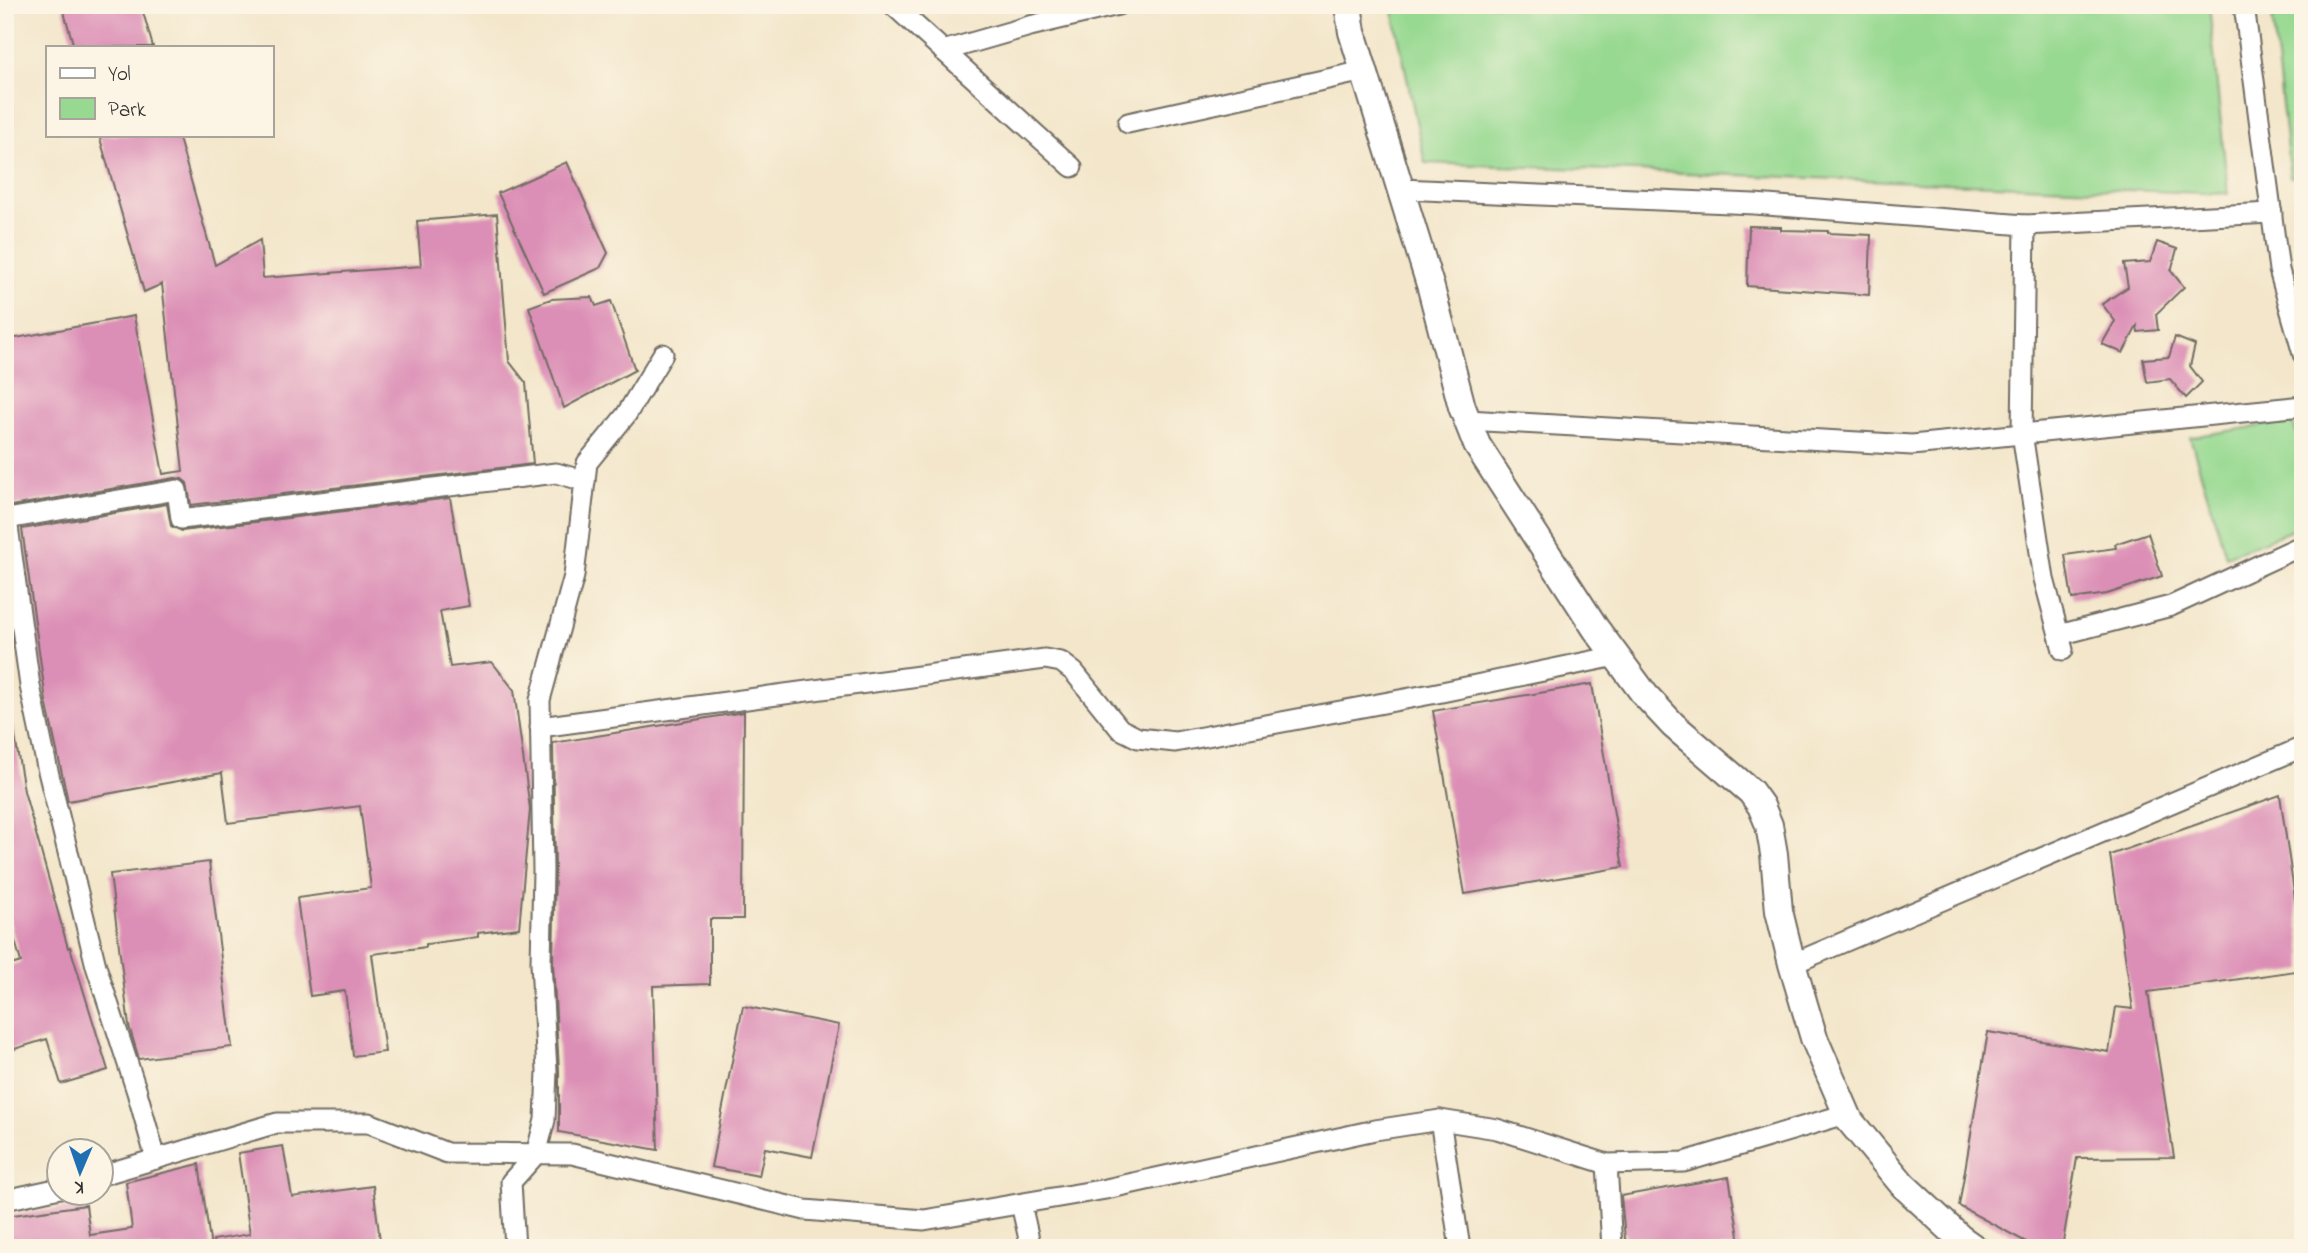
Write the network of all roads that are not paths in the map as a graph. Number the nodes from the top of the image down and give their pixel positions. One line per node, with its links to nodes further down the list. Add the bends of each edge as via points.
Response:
1 (893, 5): 5 (street)
2 (1118, 5): 5 (street)
3 (1348, 5): 6 (street)
4 (2244, 5): 10 (street)
5 (943, 51): 8 (street)
6 (1363, 71): 7 (street); 9 (street)
7 (1128, 123)
8 (1072, 167)
9 (1401, 189): 11 (street, via 1754,204); 15 (street)
10 (2272, 214): 11 (street); 13 (street, via 2279,270)
11 (2025, 225): 16 (street)
12 (663, 354): 17 (street, via 626,415 587,463)
13 (2303, 354)
14 (2303, 406): 16 (street)
15 (1467, 420): 16 (street, via 1912,445); 19 (street, via 1507,493)
16 (2022, 433): 18 (street, via 2045,579 2061,642 2171,606)
17 (585, 481): 20 (street, via 574,576 540,701); 26 (street, via 556,473 181,519 177,490 7,519 30,686 47,768 96,966)
18 (2303, 545)
19 (1616, 656): 20 (street, via 1175,742 1138,738 1120,729 1074,671 1045,659); 22 (street, via 1673,726 1751,792 1761,806 1769,825 1779,911)
20 (540, 727): 25 (street, via 541,963 547,1071 545,1120)
21 (2303, 747): 22 (street)
22 (1792, 964): 23 (street, via 1814,1038)
23 (1846, 1114): 27 (street, via 1684,1162); 36 (street, via 1903,1185)
24 (1440, 1120): 27 (street, via 1497,1129); 31 (street); 34 (street)
25 (536, 1154): 26 (street, via 447,1153 369,1123 276,1123); 31 (street, via 572,1154 805,1210 924,1220); 32 (street, via 511,1182)
26 (156, 1159): 28 (street)
27 (1607, 1164): 35 (street)
28 (116, 1171)
29 (46, 1192): 30 (street)
30 (5, 1200)
31 (1021, 1203): 33 (street)
32 (515, 1248)
33 (1031, 1248)
34 (1460, 1248)
35 (1612, 1248)
36 (1974, 1248)

